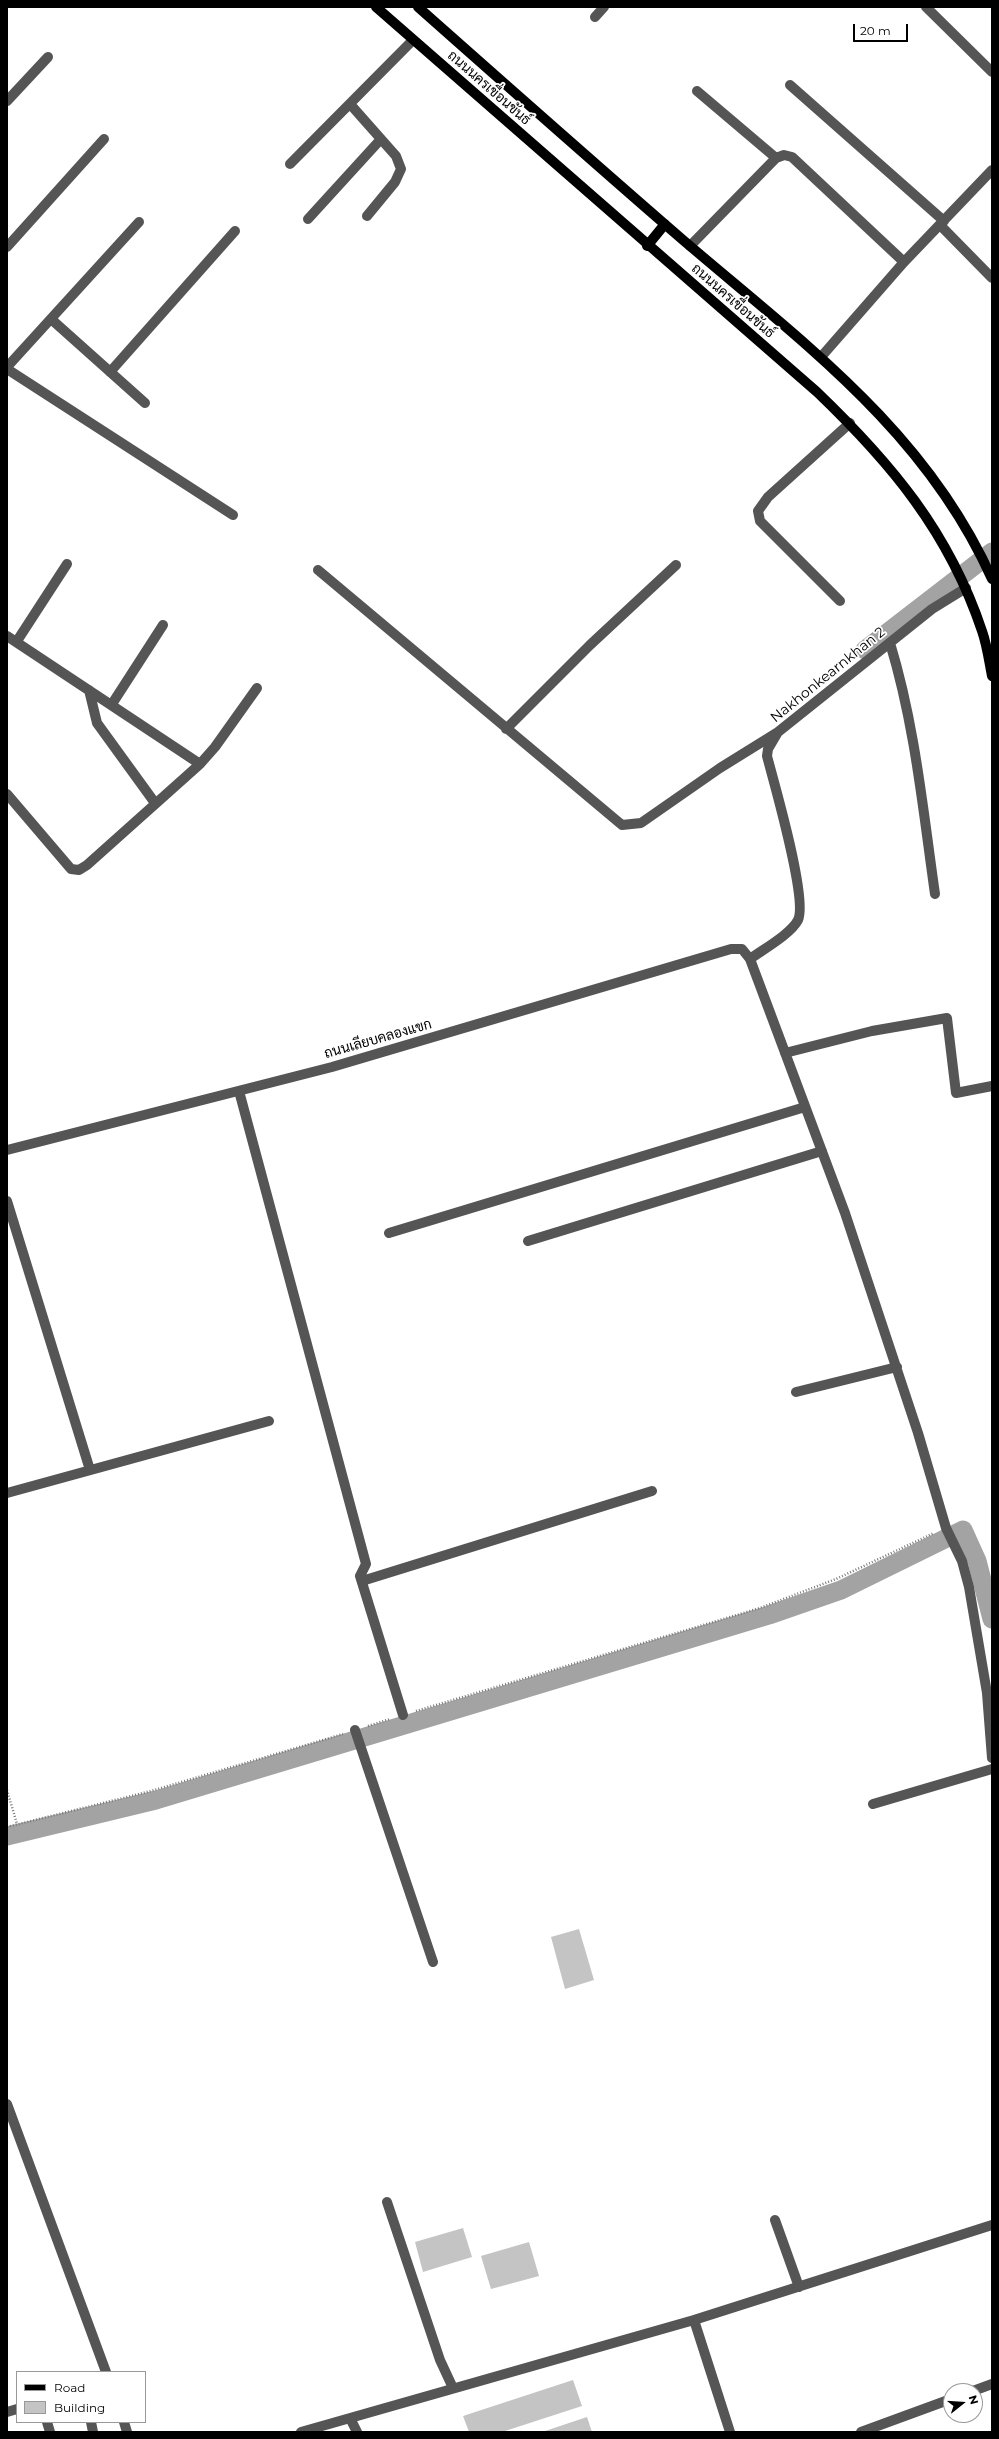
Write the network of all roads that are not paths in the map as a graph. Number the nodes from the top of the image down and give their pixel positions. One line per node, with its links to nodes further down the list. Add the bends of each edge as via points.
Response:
1 (376, 7): 6 (main road, ถนนนครเขื่อนขันธ์)
2 (418, 7): 22 (main road, ถนนนครเขื่อนขันธ์)
3 (604, 7): 5 (street)
4 (926, 7): 8 (street)
5 (596, 17)
6 (413, 40): 12 (street); 24 (main road, ถนนนครเขื่อนขันธ์)
7 (48, 57): 11 (street)
8 (992, 72)
9 (790, 85): 21 (street)
10 (698, 91): 15 (street)
11 (7, 100)
12 (350, 104): 14 (street); 16 (street)
13 (104, 139): 26 (street)
14 (381, 139): 18 (street, via 396,156 401,169 395,182); 19 (street)
15 (776, 158): 25 (street); 27 (street, via 784,155 792,157)
16 (290, 164)
17 (992, 170): 21 (street)
18 (367, 216)
19 (308, 219)
20 (139, 222): 29 (street)
21 (942, 223): 27 (street); 28 (street)
22 (665, 224): 24 (main road); 25 (main road, ถนนนครเขื่อนขันธ์)
23 (235, 231): 32 (street)
24 (647, 246): 34 (main road, ถนนนครเขื่อนขันธ์)
25 (690, 246): 30 (main road, ถนนนครเขื่อนขันธ์)
26 (7, 247)
27 (904, 262): 30 (street)
28 (992, 278)
29 (51, 319): 31 (street); 32 (street)
30 (821, 357): 39 (main road, ถนนนครเขื่อนขันธ์, via 883,416 924,466 953,505)
31 (7, 368): 35 (street)
32 (110, 372): 33 (street)
33 (145, 402)
34 (850, 423): 40 (main road, ถนนนครเขื่อนขันธ์, via 930,520); 41 (street, via 768,497 758,511 760,521)
35 (232, 515)
36 (67, 564): 44 (street)
37 (676, 565): 50 (street, via 590,645)
38 (318, 570): 50 (street)
39 (992, 579)
40 (966, 588): 45 (street, Nakhonkearnkhan 2, via 932,609); 46 (main road, ถนนนครเขื่อนขันธ์, via 977,618)
41 (840, 601)
42 (163, 625): 49 (street)
43 (7, 636): 44 (street)
44 (17, 641): 48 (street)
45 (890, 643): 51 (street, Nakhonkearnkhan 2); 55 (street, via 913,737)
46 (992, 676)
47 (257, 688): 52 (street)
48 (90, 690): 49 (street); 54 (street, via 97,723)
49 (112, 704): 52 (street)
50 (506, 730): 51 (street, via 622,825 641,823 720,768)
51 (778, 732): 56 (street, Nakhonkearnkhan 2, via 768,748 767,756 794,868 799,901 798,920 789,930)
52 (200, 764): 54 (street)
53 (7, 794): 54 (street, via 70,870 79,870 87,865)
54 (155, 803)
55 (935, 894)
56 (750, 959): 57 (street); 59 (street, ถนนเลียบคลองแขก, via 742,949 731,950 339,1065)
57 (785, 1053): 58 (street, via 872,1031 947,1018 956,1094); 60 (street)
58 (992, 1086)
59 (239, 1090): 61 (street, ถนนเลียบคลองแขก); 72 (street, via 366,1564 360,1576)
60 (805, 1107): 62 (street); 64 (street)
61 (7, 1150)
62 (822, 1151): 65 (street); 66 (street)
63 (7, 1201): 69 (street)
64 (389, 1233)
65 (528, 1241)
66 (897, 1367): 67 (street); 75 (street, via 946,1528 962,1561 970,1587 987,1693)
67 (796, 1392)
68 (269, 1421): 69 (street)
69 (90, 1470): 71 (street)
70 (652, 1490): 72 (street)
71 (7, 1493)
72 (362, 1581): 73 (street)
73 (403, 1715)
74 (356, 1732): 78 (street)
75 (992, 1758)
76 (992, 1769): 77 (street)
77 (873, 1804)
78 (433, 1962)
79 (7, 2104): 85 (street)
80 (387, 2202): 86 (street, via 440,2360)
81 (775, 2220): 83 (street)
82 (992, 2226): 83 (street)
83 (799, 2287): 84 (street)
84 (694, 2320): 86 (street); 91 (street)
85 (106, 2371)
86 (453, 2388): 88 (street)
87 (943, 2402): 92 (street)
88 (350, 2418): 89 (street); 90 (street)
89 (301, 2432)
90 (357, 2432)
91 (730, 2432)
92 (861, 2432)

